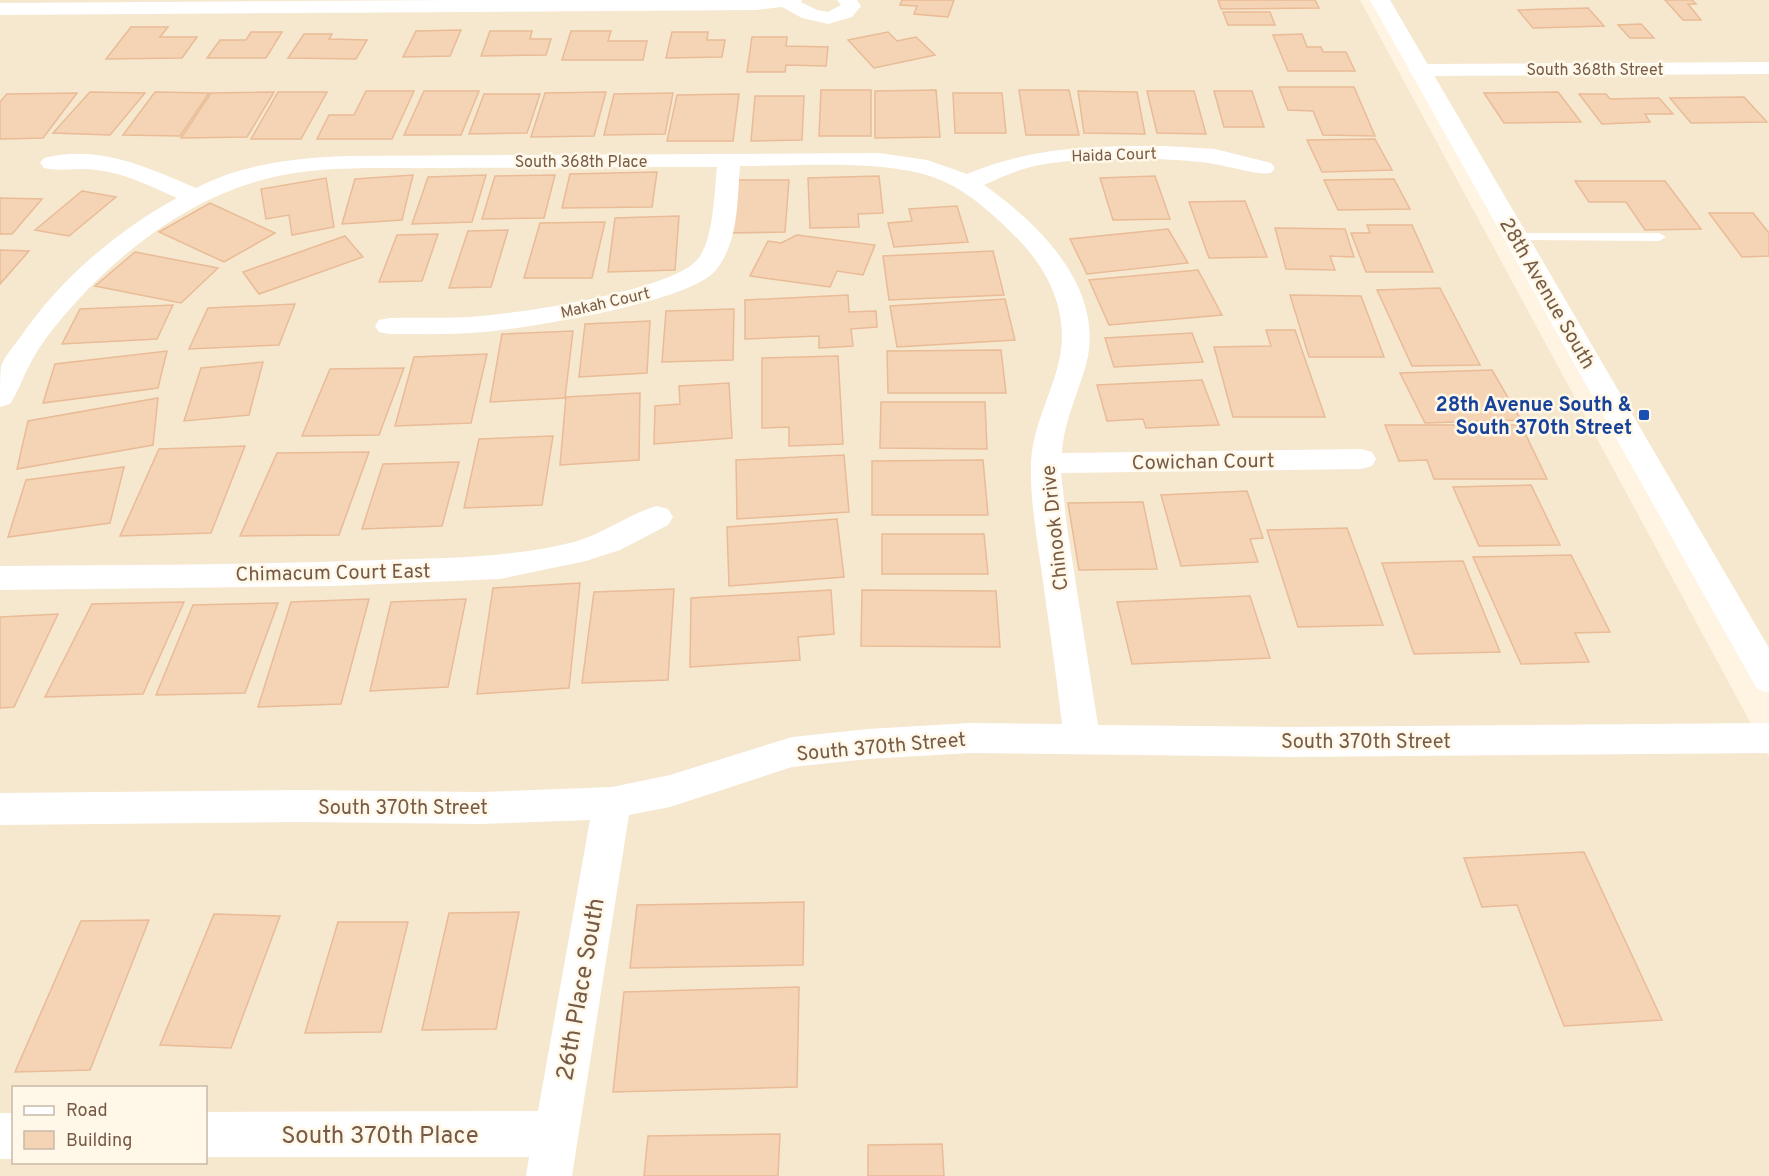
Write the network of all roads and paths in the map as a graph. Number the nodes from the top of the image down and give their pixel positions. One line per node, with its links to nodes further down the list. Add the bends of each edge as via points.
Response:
1 (847, 0): 3 (street, via 851,6 848,11 822,18 804,14)
2 (1380, 0): 8 (street, 28th Avenue South)
3 (789, 1): 4 (street)
4 (517, 3): 5 (street)
5 (214, 4): 6 (street)
6 (0, 9)
7 (1769, 68): 8 (street, South 368th Street)
8 (1420, 70): 14 (street, 28th Avenue South)
9 (729, 161): 12 (street, South 368th Place, via 897,161 935,169); 13 (street, South 368th Place, via 316,163 247,176); 16 (street, Makah Court, via 716,250 705,268 692,277 651,291 525,319)
10 (52, 163): 13 (street, via 93,162 126,167)
11 (1263, 168): 12 (street, Haida Court, via 1208,154 1093,154 1026,161)
12 (967, 183): 19 (street, Chinook Drive, via 1043,249 1070,300 1075,324 1074,351 1049,434)
13 (195, 196): 17 (street, South 368th Place, via 128,243 66,297 21,354)
14 (1516, 237): 15 (lane); 22 (street, 28th Avenue South)
15 (1659, 237)
16 (389, 326)
17 (0, 398)
18 (1361, 459): 19 (street, Cowichan Court)
19 (1046, 463): 24 (street, Chinook Drive)
20 (657, 517): 21 (street, Chimacum Court East, via 609,542 575,553 500,567 334,574)
21 (0, 578)
22 (1769, 679)
23 (1769, 738): 24 (street, South 370th Street, via 1289,742)
24 (1082, 739): 25 (street, South 370th Street, via 970,738 827,747 792,752 670,791)
25 (612, 803): 26 (street, South 370th Street, via 481,808); 28 (street, 26th Place South)
26 (0, 809)
27 (207, 1135): 28 (street, South 370th Place)
28 (552, 1155)

